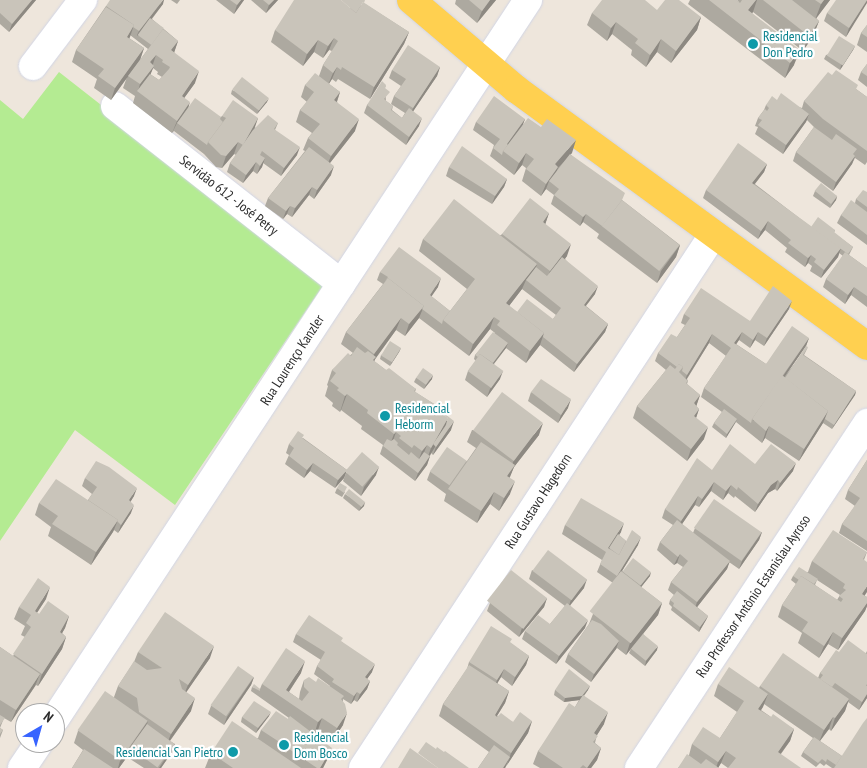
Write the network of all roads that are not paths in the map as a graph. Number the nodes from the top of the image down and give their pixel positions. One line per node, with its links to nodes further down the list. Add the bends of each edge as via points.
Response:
1 (83, 0): 5 (street)
2 (411, 0): 4 (main road)
3 (528, 0): 4 (street, Rua Lourenço Kanzler)
4 (486, 65): 7 (main road); 8 (street, Rua Lourenço Kanzler)
5 (33, 66)
6 (115, 106): 8 (street, Servidão 612 - José Petry)
7 (713, 235): 9 (main road); 14 (street, Rua Gustavo Hagedorn)
8 (342, 284): 11 (street, Rua Lourenço Kanzler)
9 (867, 346)
10 (867, 423): 15 (street, Rua Professor Antônio Estanislau Ayroso)
11 (65, 704)
12 (32, 753): 13 (street)
13 (22, 768)
14 (363, 768)
15 (639, 768)

